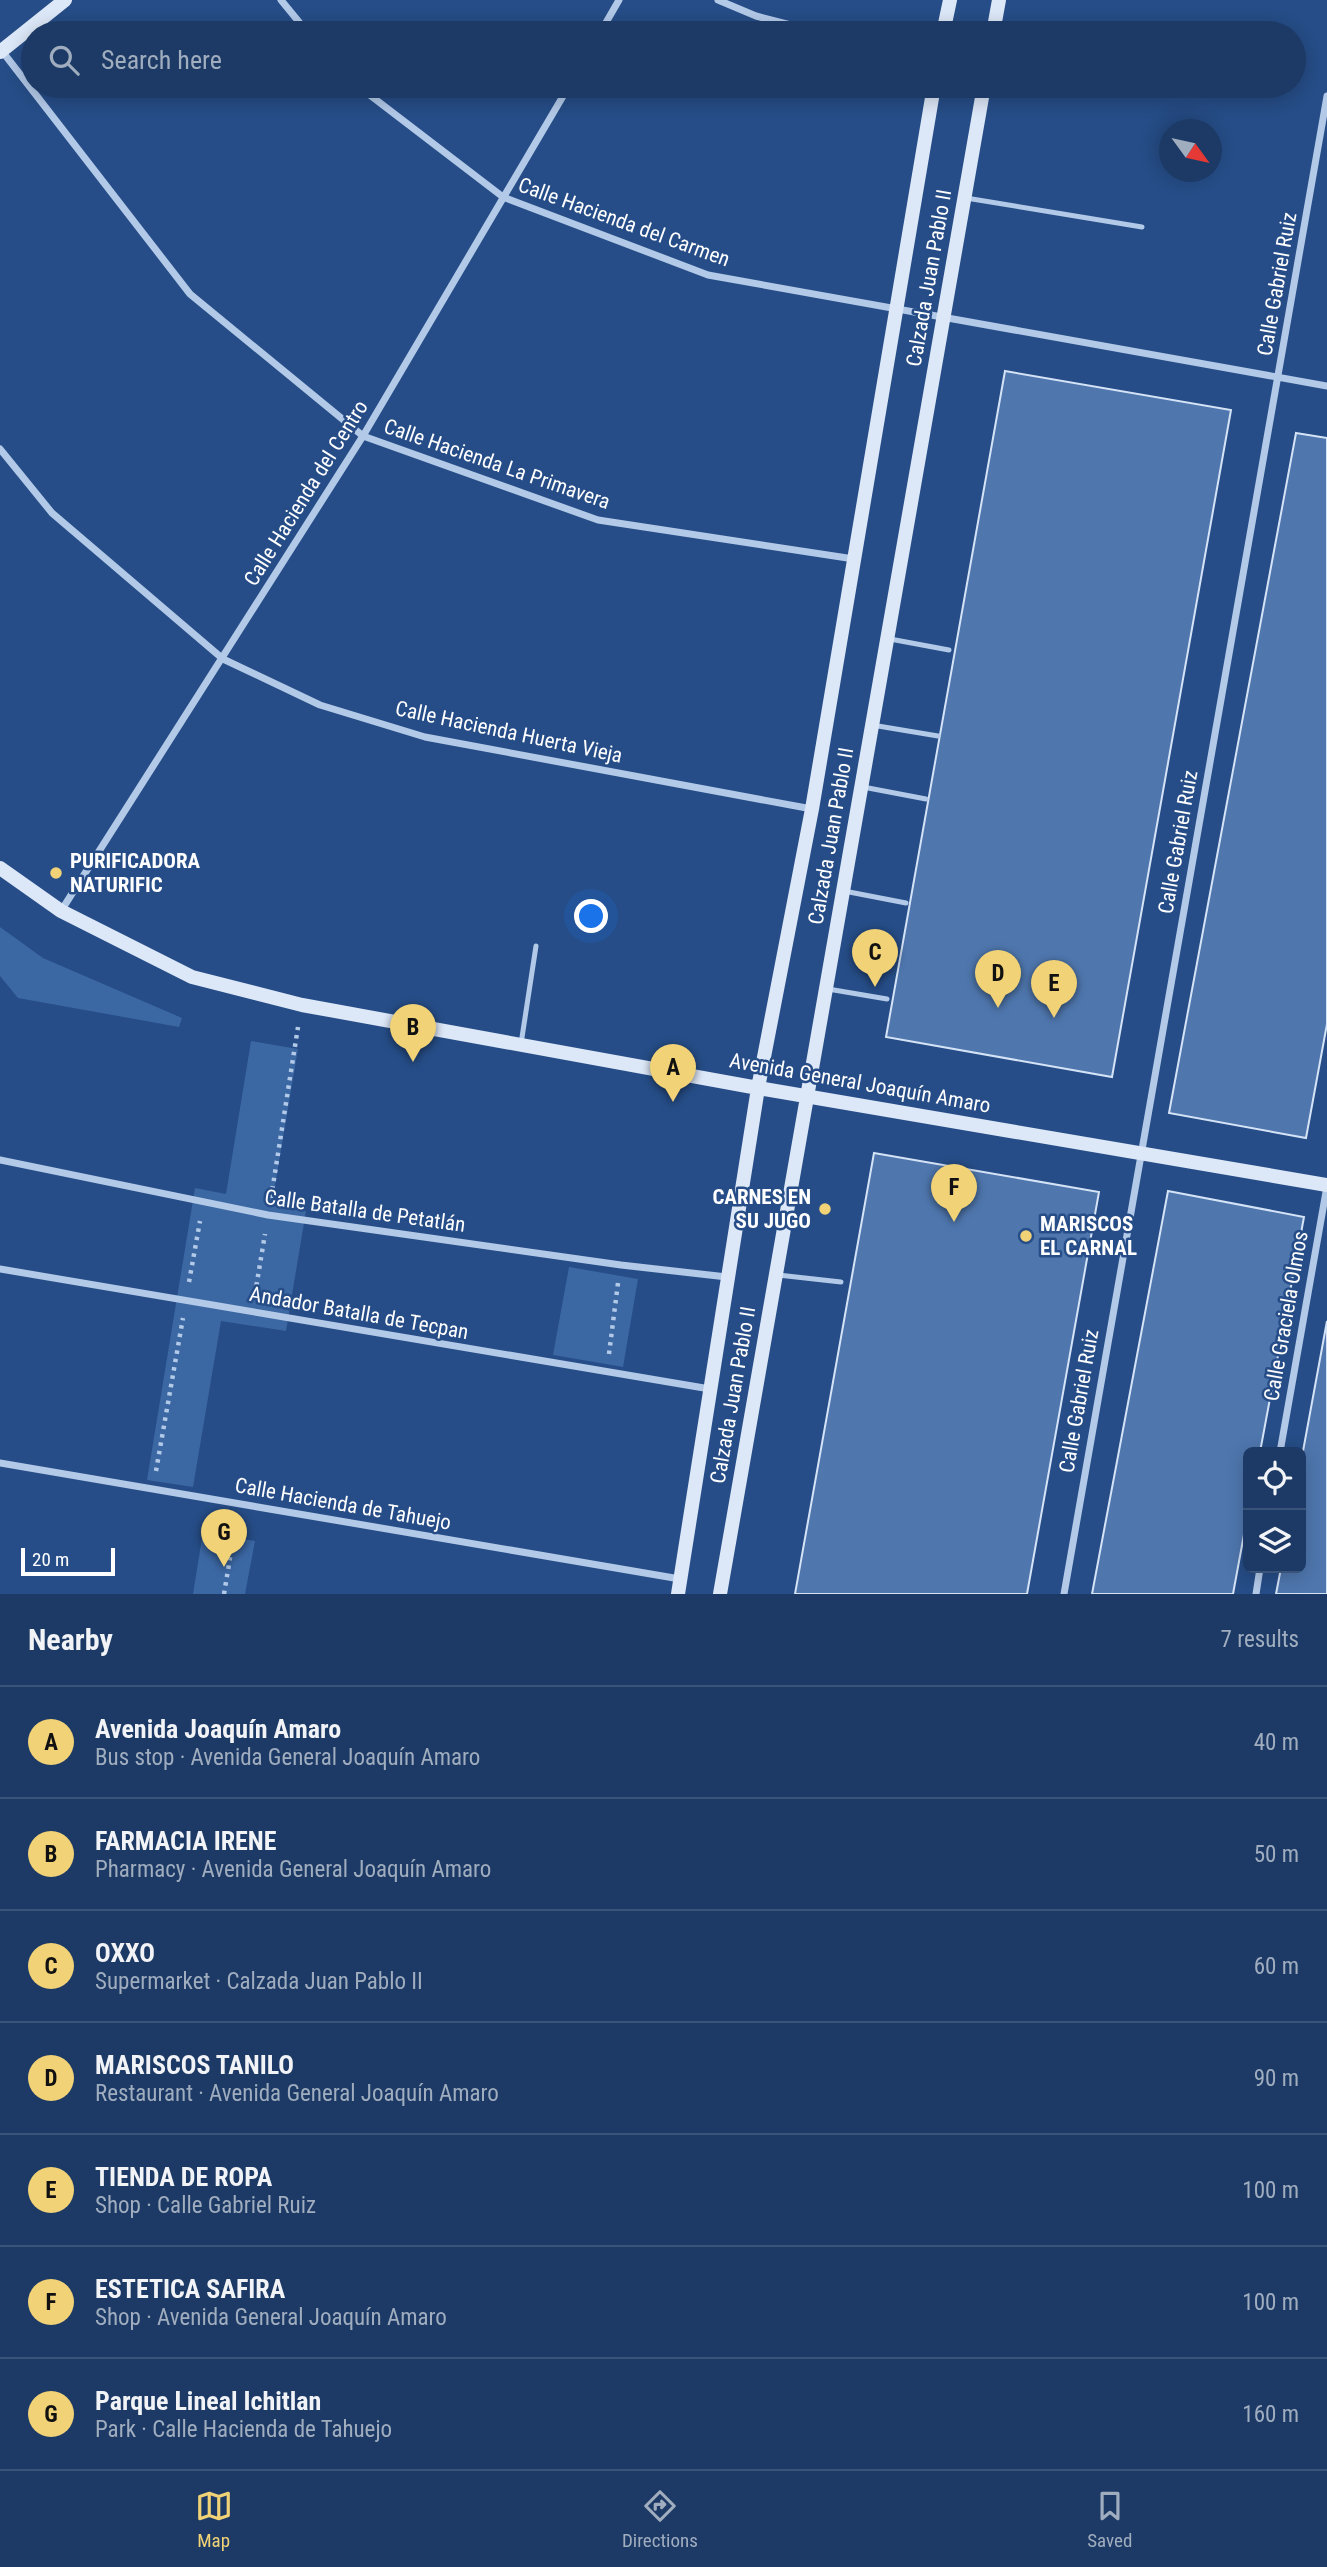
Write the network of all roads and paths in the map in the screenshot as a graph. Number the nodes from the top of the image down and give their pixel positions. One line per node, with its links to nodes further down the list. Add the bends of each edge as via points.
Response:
1 (65, 0): 7 (main road)
2 (281, 0): 8 (street)
3 (619, 0): 9 (street)
4 (718, 0): 10 (street)
5 (950, 0): 11 (main road)
6 (999, 0): 12 (main road)
7 (39, 21)
8 (299, 21)
9 (607, 21)
10 (775, 21)
11 (946, 21)
12 (995, 21)
13 (21, 35): 14 (main road)
14 (1, 51): 15 (street, Calle Hacienda La Primavera)
15 (21, 77)
16 (1327, 96): 27 (street, Calle Gabriel Ruiz)
17 (38, 98): 29 (street, Calle Hacienda La Primavera, via 190,294)
18 (374, 98): 22 (street, Calle Hacienda del Carmen)
19 (562, 98): 22 (street, Calle Hacienda del Centro)
20 (932, 98): 25 (main road, Calzada Juan Pablo II)
21 (982, 98): 23 (main road, Calzada Juan Pablo II)
22 (503, 197): 25 (street, Calle Hacienda del Carmen, via 708,275); 29 (street, Calle Hacienda del Centro)
23 (965, 198): 24 (lane); 26 (main road, Calzada Juan Pablo II)
24 (1142, 227)
25 (895, 308): 26 (street, Calle Hacienda del Carmen); 31 (main road, Calzada Juan Pablo II)
26 (944, 319): 27 (street, Calle Hacienda del Carmen); 32 (main road, Calzada Juan Pablo II)
27 (1278, 378): 28 (street, Calle Hacienda del Carmen); 51 (street, Calle Gabriel Ruiz)
28 (1327, 386)
29 (363, 436): 31 (street, Calle Hacienda La Primavera, via 598,520); 34 (street, Calle Hacienda del Centro)
30 (0, 449): 34 (street, Calle Hacienda Huerta Vieja, via 52,513)
31 (854, 559): 39 (main road, Calzada Juan Pablo II)
32 (887, 639): 33 (lane); 35 (main road, Calzada Juan Pablo II)
33 (948, 650)
34 (223, 659): 39 (street, Calle Hacienda Huerta Vieja, via 320,705 425,737); 43 (street, Calle Hacienda del Centro)
35 (872, 725): 36 (lane); 37 (main road, Calzada Juan Pablo II)
36 (938, 736)
37 (861, 787): 38 (lane); 41 (main road, Calzada Juan Pablo II)
38 (926, 799)
39 (812, 808): 49 (main road, Calzada Juan Pablo II)
40 (0, 868): 43 (main road, Avenida General Joaquín Amaro)
41 (843, 891): 42 (lane); 45 (main road, Calzada Juan Pablo II)
42 (906, 903)
43 (61, 911): 47 (main road, Avenida General Joaquín Amaro, via 192,977)
44 (536, 946): 48 (lane)
45 (826, 989): 46 (lane); 50 (main road, Calzada Juan Pablo II)
46 (887, 999)
47 (302, 1005): 48 (main road, Avenida General Joaquín Amaro); 55 (path)
48 (521, 1044): 49 (main road, Avenida General Joaquín Amaro)
49 (758, 1088): 50 (main road, Avenida General Joaquín Amaro); 59 (main road, Calzada Juan Pablo II)
50 (807, 1096): 51 (main road, Avenida General Joaquín Amaro); 58 (main road, Calzada Juan Pablo II)
51 (1140, 1153): 53 (main road, Avenida General Joaquín Amaro); 74 (street, Calle Gabriel Ruiz)
52 (0, 1160): 54 (street, Calle Batalla de Petatlán)
53 (1327, 1186): 65 (street, Calle Graciela Olmos)
54 (203, 1203): 55 (street, Calle Batalla de Petatlán); 61 (path)
55 (268, 1215): 56 (street, Calle Batalla de Petatlán); 62 (path)
56 (621, 1265): 59 (street, Calle Batalla de Petatlán); 63 (path)
57 (0, 1269): 61 (street, Andador Batalla de Tecpan)
58 (776, 1274): 60 (lane); 73 (main road, Calzada Juan Pablo II)
59 (727, 1277): 64 (main road, Calzada Juan Pablo II)
60 (841, 1282)
61 (186, 1301): 62 (street, Andador Batalla de Tecpan); 67 (path)
62 (251, 1312): 63 (street, Andador Batalla de Tecpan)
63 (607, 1373): 64 (street, Andador Batalla de Tecpan)
64 (712, 1389): 70 (main road, Calzada Juan Pablo II)
65 (1281, 1447)
66 (0, 1463): 67 (street, Calle Hacienda de Tahuejo)
67 (153, 1489): 68 (street, Calle Hacienda de Tahuejo)
68 (239, 1504): 70 (street, Calle Hacienda de Tahuejo); 71 (path)
69 (1259, 1573): 75 (street)
70 (681, 1579): 72 (main road, Calzada Juan Pablo II)
71 (224, 1594)
72 (678, 1594)
73 (720, 1594)
74 (1064, 1594)
75 (1255, 1594)

